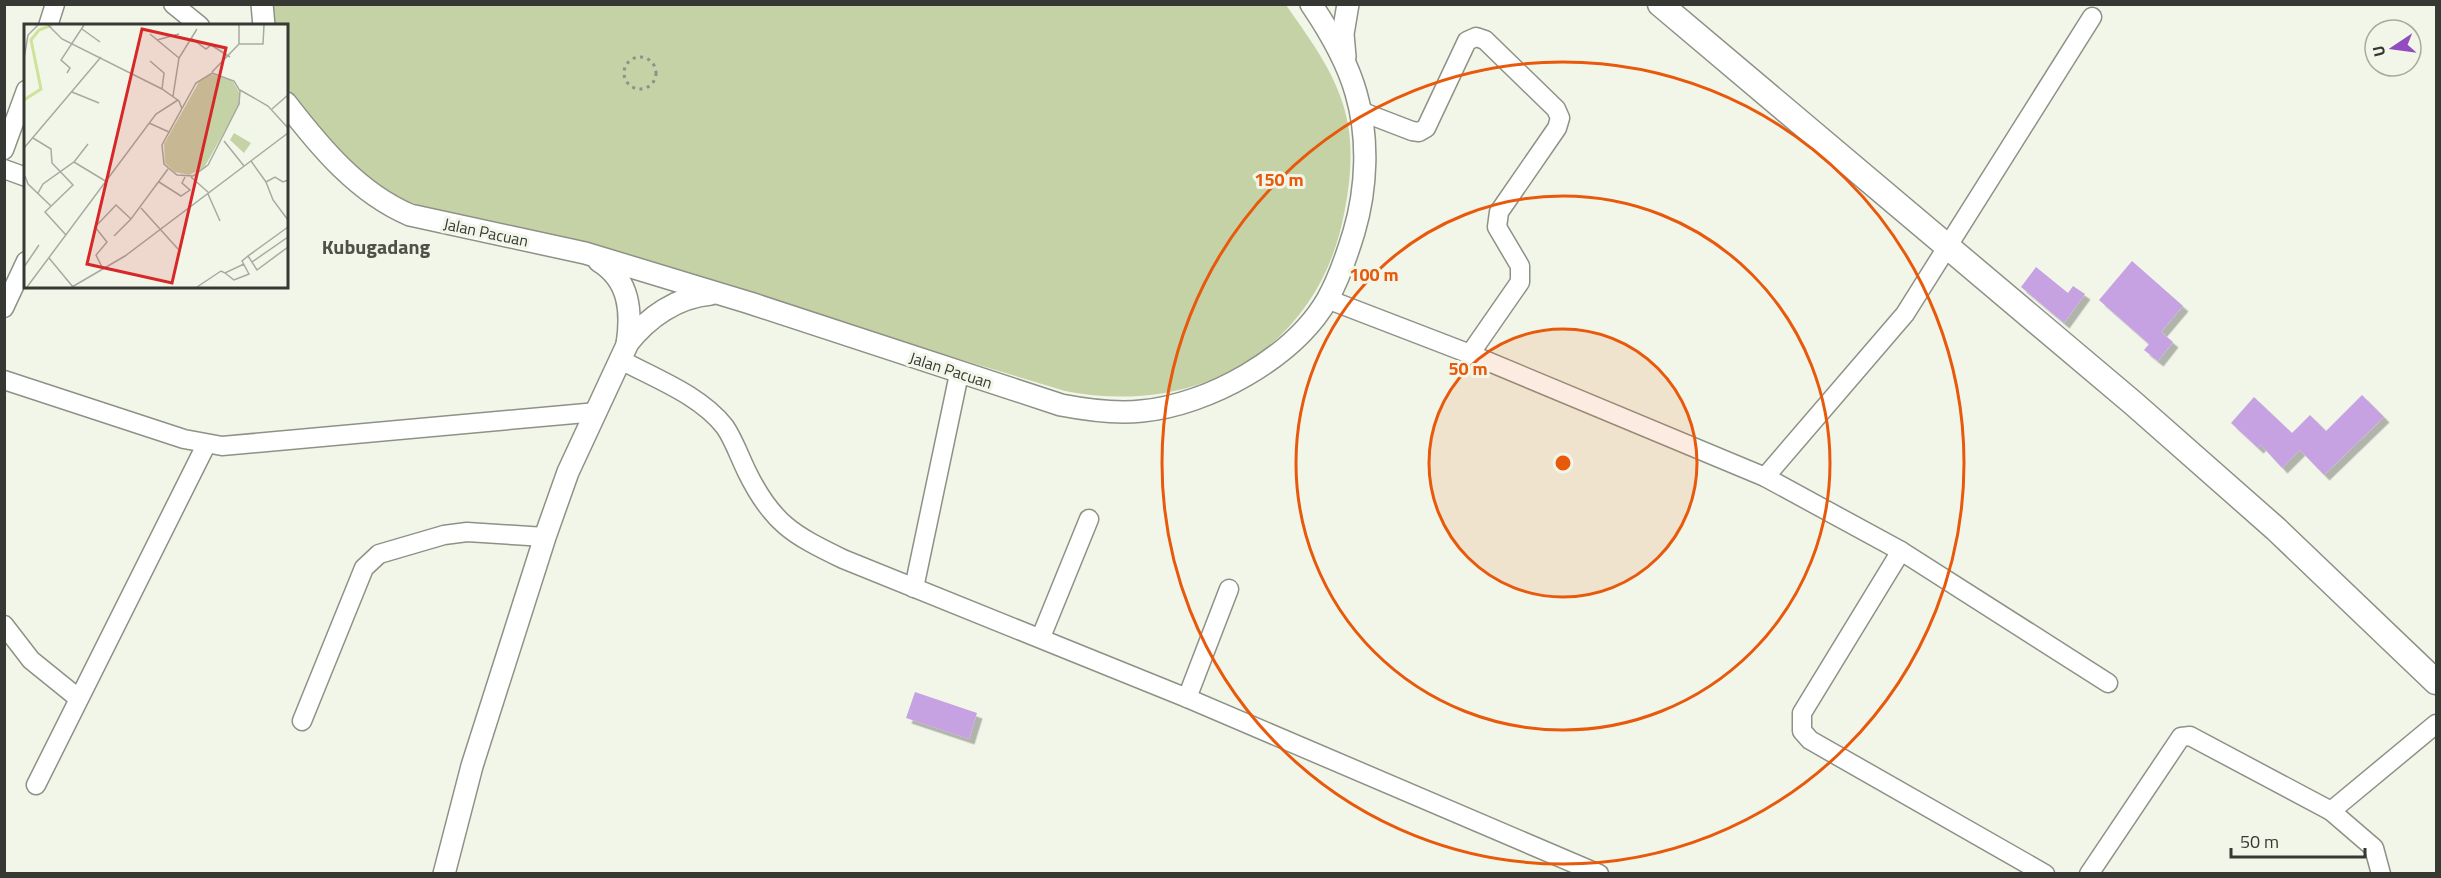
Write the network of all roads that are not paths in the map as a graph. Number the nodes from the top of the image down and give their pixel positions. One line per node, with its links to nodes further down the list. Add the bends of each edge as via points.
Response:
1 (55, 4): 8 (street)
2 (173, 4): 9 (street)
3 (262, 4): 10 (street)
4 (1311, 4): 11 (street, Jalan Pacuan)
5 (1348, 4): 11 (street, via 1343,34)
6 (1660, 4): 18 (main road)
7 (2092, 17): 18 (street)
8 (49, 24)
9 (198, 24)
10 (264, 24)
11 (1347, 67): 14 (street, Jalan Pacuan)
12 (24, 95): 15 (street)
13 (288, 106): 19 (street, Jalan Pacuan, via 338,164 396,209 425,220)
14 (1360, 111): 22 (street, Jalan Pacuan, via 1365,166 1362,196 1348,250); 25 (street, via 1412,131 1426,128 1467,41 1476,37 1485,40 1556,109 1560,118 1557,128 1499,212 1497,227 1520,266 1521,282)
15 (4, 150)
16 (4, 169): 17 (street)
17 (24, 176)
18 (1947, 245): 30 (street, via 1905,314); 38 (main road, via 2276,529)
19 (585, 253): 21 (street, Jalan Pacuan); 24 (street, via 606,266 622,284 630,309)
20 (24, 265): 23 (street)
21 (714, 293): 24 (street, via 674,304 648,321); 26 (street, Jalan Pacuan)
22 (1327, 299): 25 (street); 26 (street, Jalan Pacuan, via 1313,320 1267,361 1204,396 1164,408 1122,412 1082,409)
23 (4, 308)
24 (624, 352): 28 (street); 34 (street, via 698,401 725,427 762,502 777,520 805,541)
25 (1470, 354): 30 (street)
26 (959, 374): 34 (street)
27 (4, 380): 29 (street)
28 (597, 412): 29 (street, via 248,445); 32 (street, via 568,472)
29 (206, 445): 40 (street)
30 (1765, 477): 33 (street)
31 (1089, 519): 37 (street)
32 (545, 537): 42 (street, via 467,532 379,554 363,568); 46 (street, via 472,766)
33 (1901, 551): 39 (street); 48 (street, via 1802,713 1802,731 1810,740)
34 (914, 588): 37 (street)
35 (1229, 589): 41 (street)
36 (4, 626): 40 (street, via 31,660)
37 (1041, 637): 41 (street)
38 (2436, 682)
39 (2108, 683)
40 (78, 698): 44 (street)
41 (1186, 698): 47 (street)
42 (302, 721)
43 (2436, 724): 45 (street)
44 (36, 785)
45 (2331, 811): 49 (street, via 2190,736 2181,737); 50 (street, via 2374,848)
46 (444, 873)
47 (1595, 873)
48 (2045, 873)
49 (2089, 873)
50 (2381, 873)

